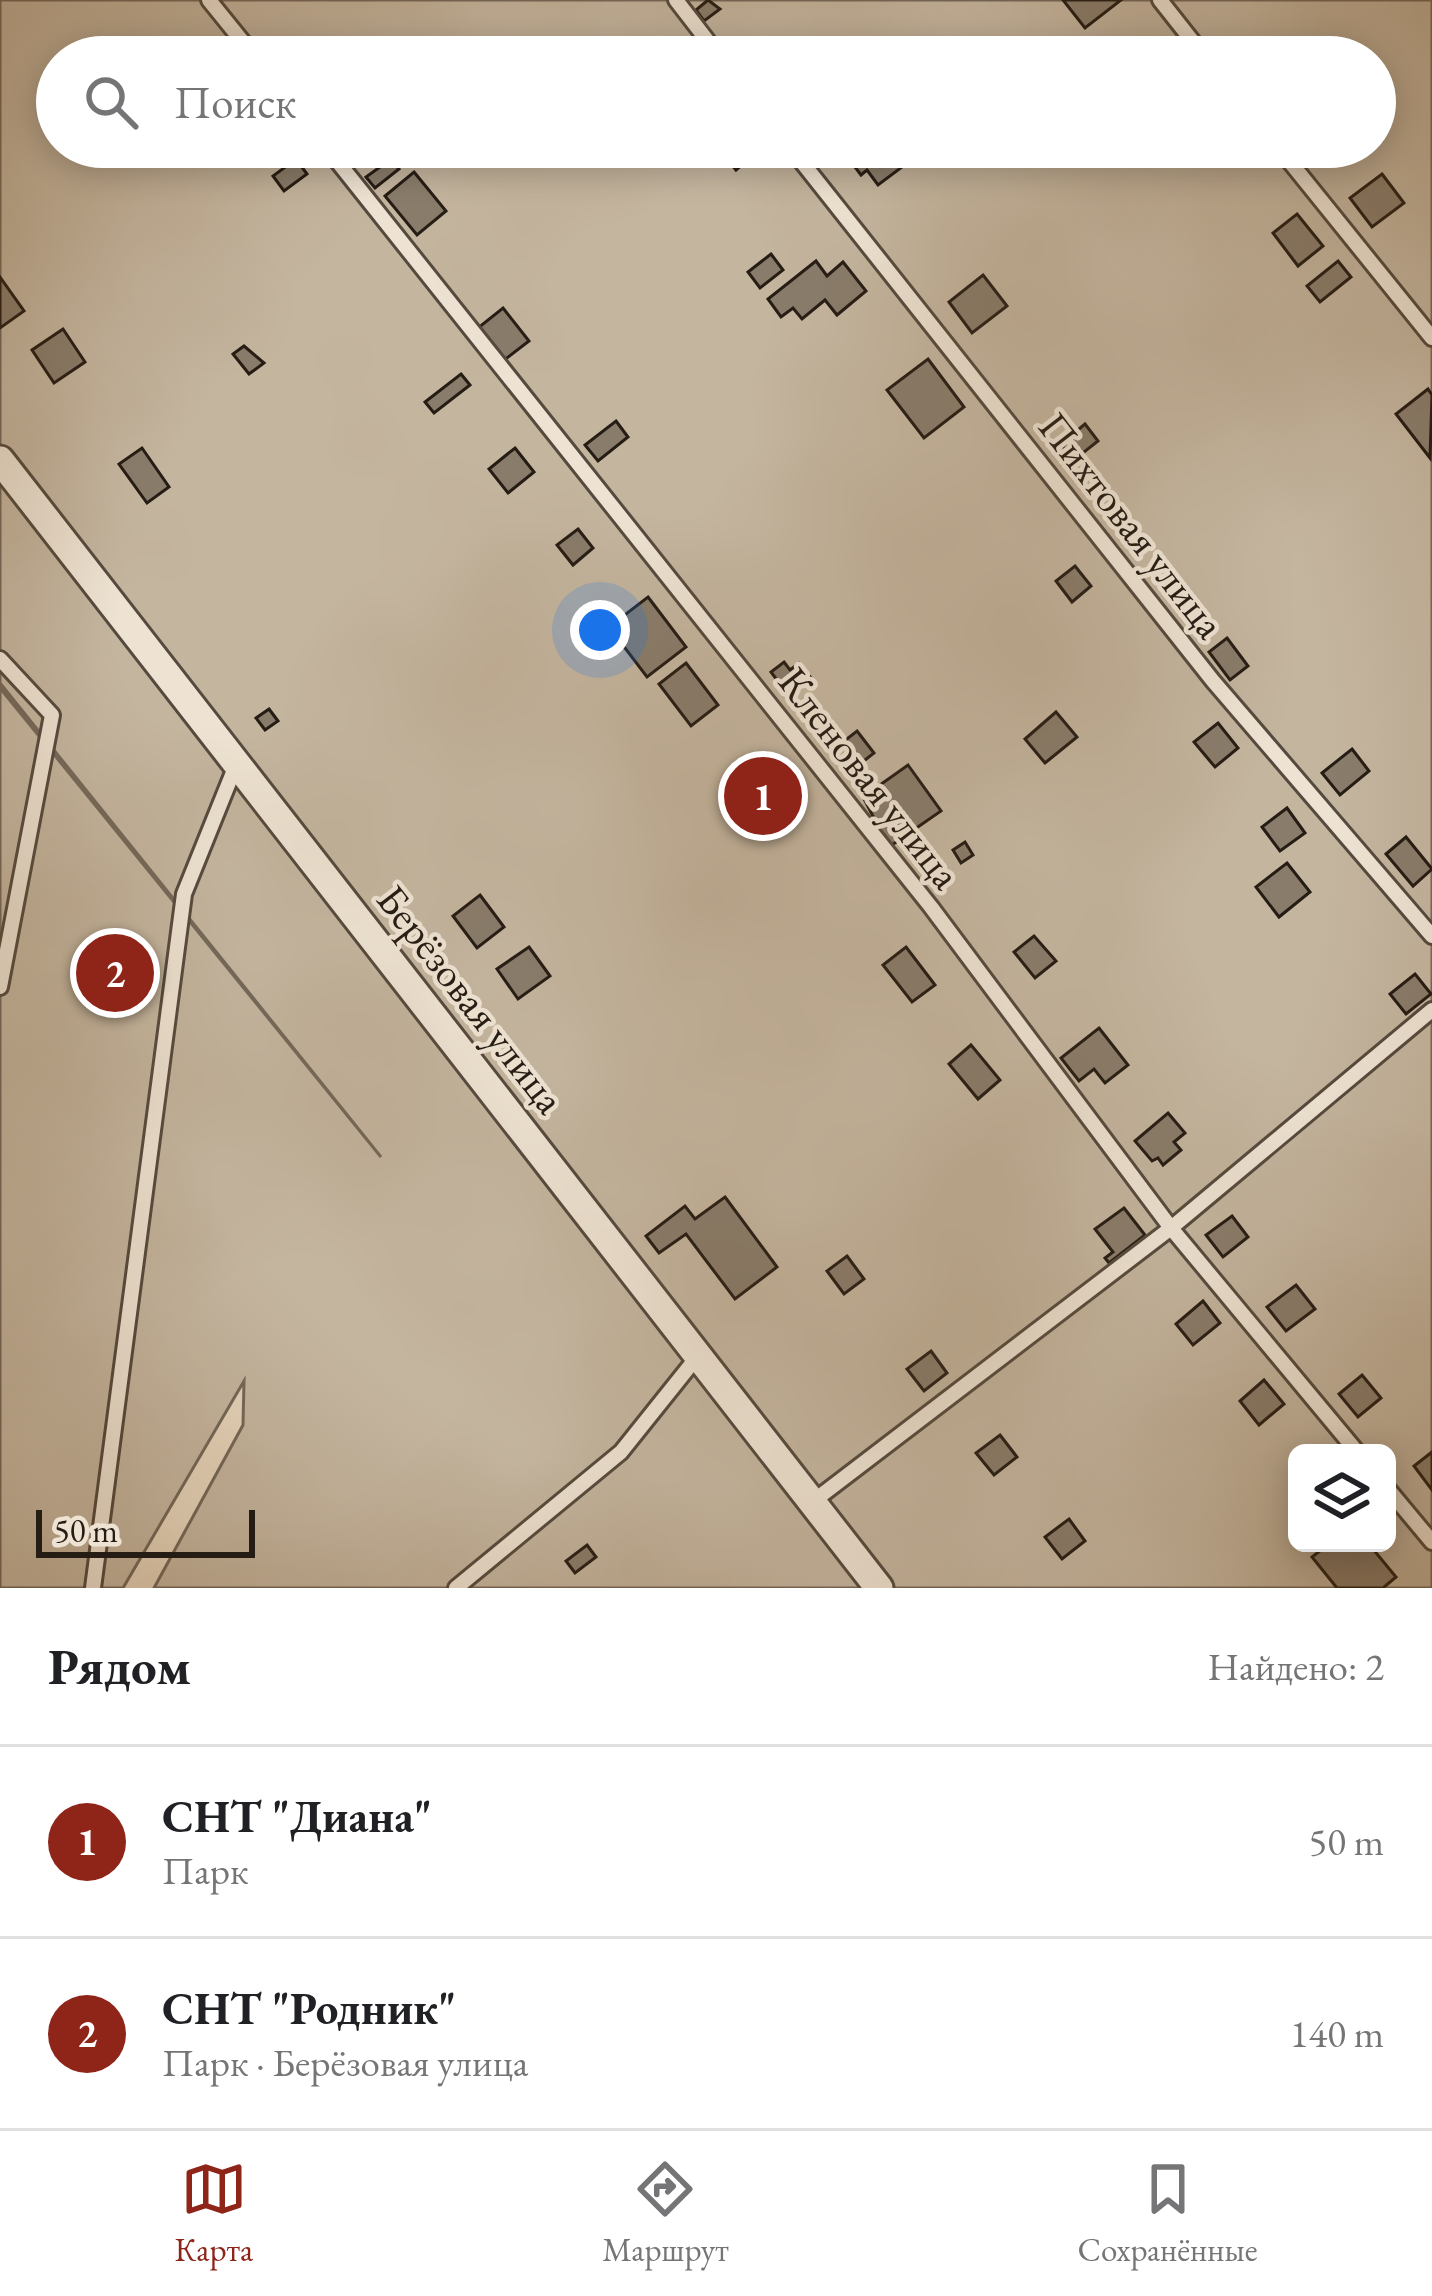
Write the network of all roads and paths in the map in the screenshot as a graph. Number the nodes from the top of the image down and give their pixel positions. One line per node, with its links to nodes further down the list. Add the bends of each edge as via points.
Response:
1 (209, 0): 4 (lane)
2 (676, 0): 5 (lane)
3 (1160, 0): 6 (lane)
4 (238, 36)
5 (704, 36)
6 (1188, 36)
7 (343, 168): 17 (lane, Кленовая улица, via 931,908)
8 (807, 168): 14 (lane, Пихтовая улица, via 1213,681)
9 (1295, 168): 10 (lane)
10 (1432, 338)
11 (0, 460): 13 (street, Берёзовая улица)
12 (0, 659): 15 (lane, via 52,715)
13 (236, 765): 18 (street, Берёзовая улица); 23 (lane, via 184,894)
14 (1432, 936)
15 (0, 987)
16 (1432, 1010): 17 (lane)
17 (1171, 1228): 19 (lane, Кленовая улица); 21 (lane)
18 (697, 1357): 21 (street, Берёзовая улица); 24 (lane, via 621,1452)
19 (1351, 1444)
20 (1396, 1499): 22 (lane)
21 (811, 1504): 25 (street, Берёзовая улица)
22 (1432, 1542)
23 (93, 1588)
24 (456, 1588)
25 (879, 1588)

